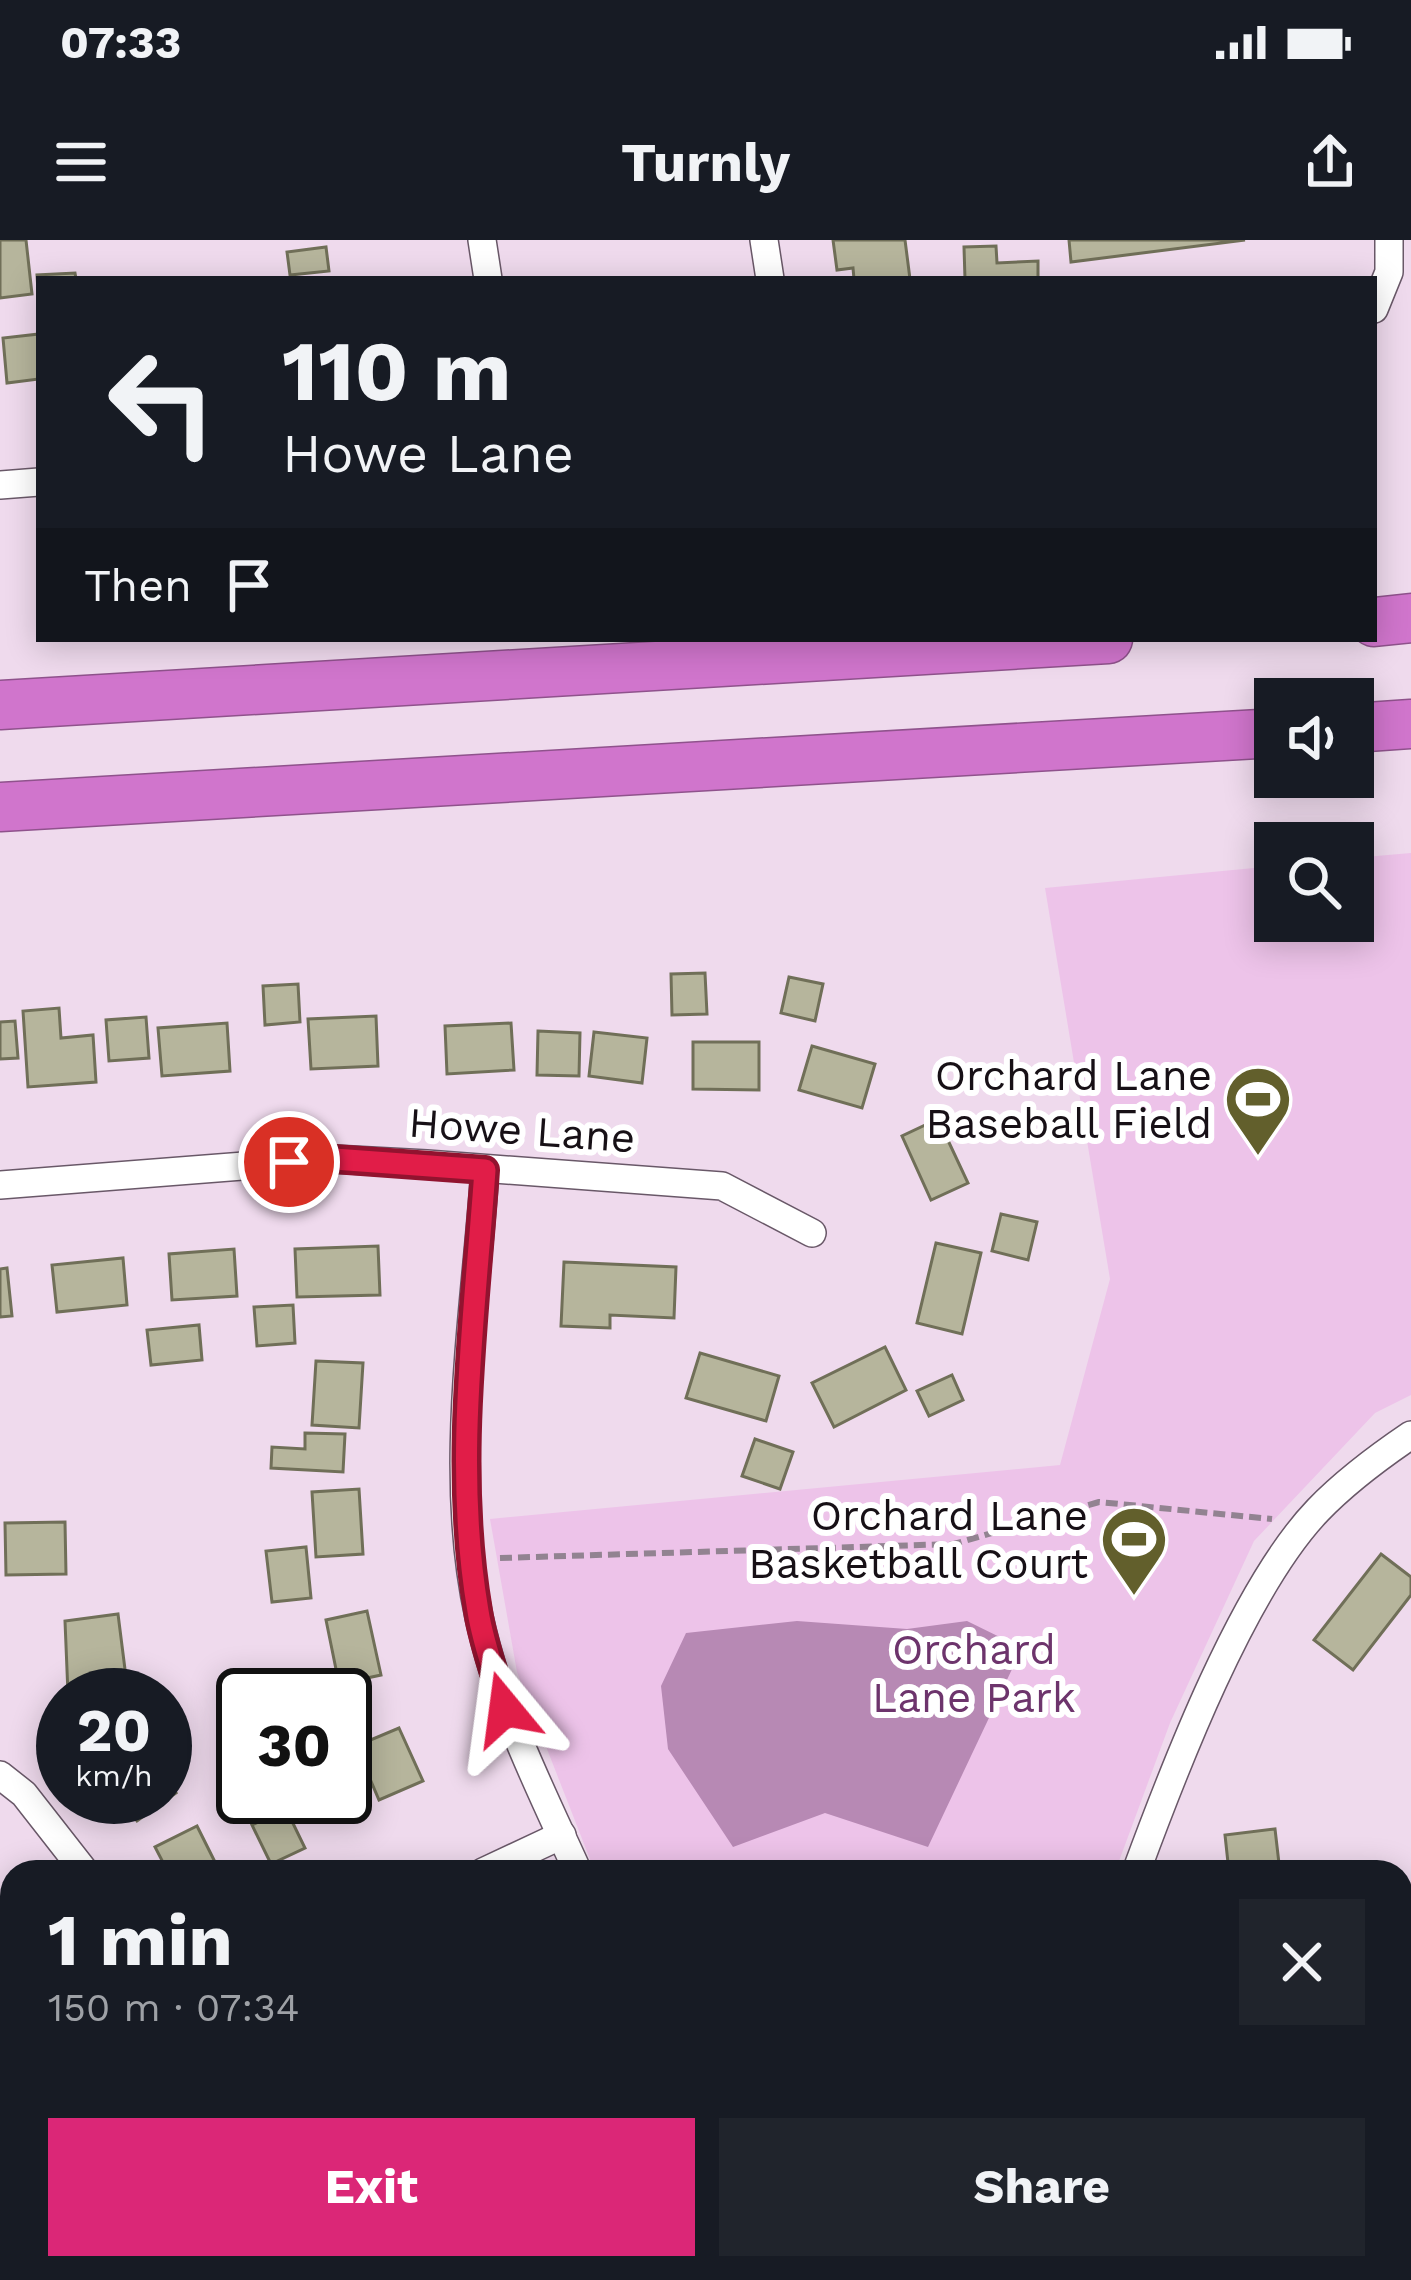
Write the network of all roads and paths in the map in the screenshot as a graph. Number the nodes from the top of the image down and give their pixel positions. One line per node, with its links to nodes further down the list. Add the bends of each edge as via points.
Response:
1 (482, 240): 4 (street)
2 (764, 240): 5 (street)
3 (1389, 240): 6 (street, via 1389,272)
4 (488, 276)
5 (770, 276)
6 (1377, 302)
7 (36, 482): 8 (street)
8 (0, 485)
9 (1411, 619): 10 (highway)
10 (1377, 622)
11 (1058, 642): 12 (highway)
12 (0, 705)
13 (1411, 724): 14 (highway)
14 (1374, 727)
15 (1254, 734): 16 (highway)
16 (0, 808)
17 (485, 1170): 18 (street, Howe Lane, via 334,1159); 19 (street, Howe Lane, via 722,1186); 24 (street, via 467,1421 469,1537 478,1614 505,1709)
18 (0, 1185)
19 (812, 1233)
20 (1411, 1435): 28 (street, via 1315,1513 1274,1566)
21 (1274, 1520): 22 (path, via 1099,1502 954,1544)
22 (496, 1558)
23 (0, 1775): 25 (street)
24 (562, 1835): 26 (street); 27 (street)
25 (75, 1860)
26 (509, 1860)
27 (573, 1860)
28 (1141, 1860)

